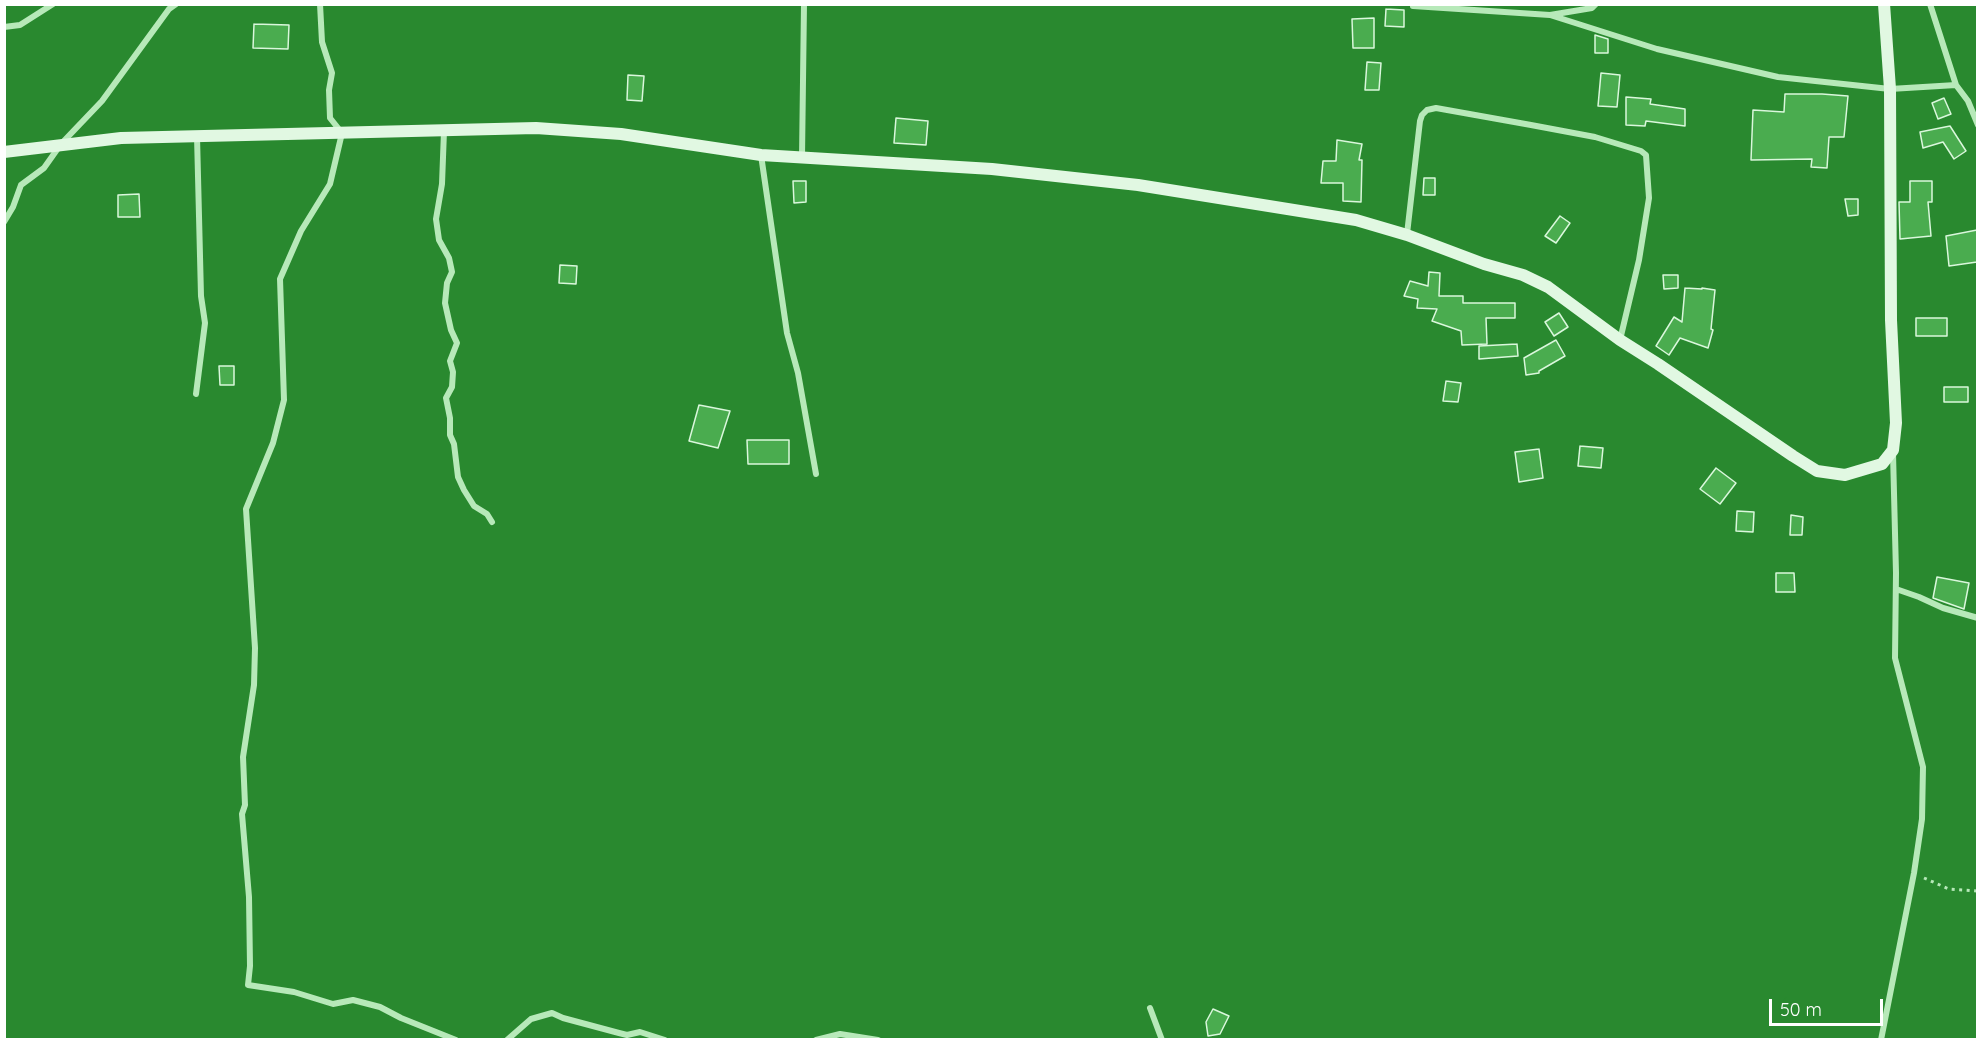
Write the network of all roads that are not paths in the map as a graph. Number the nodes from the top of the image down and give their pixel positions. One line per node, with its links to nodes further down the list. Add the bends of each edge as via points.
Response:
1 (53, 4): 10 (street, via 20,26)
2 (176, 4): 19 (street, via 102,101)
3 (320, 4): 17 (street, via 322,42 332,73 330,118)
4 (804, 4): 22 (street)
5 (1596, 4): 9 (street)
6 (1884, 4): 12 (street)
7 (1930, 4): 11 (street)
8 (1413, 6): 9 (street)
9 (1550, 15): 12 (street, via 1658,49 1778,77)
10 (4, 27)
11 (1956, 85): 12 (street); 13 (street)
12 (1890, 89): 27 (street, via 1891,320 1896,423)
13 (1968, 101): 14 (street); 15 (street)
14 (1977, 102)
15 (1977, 125)
16 (444, 131): 17 (street); 21 (street, via 536,128 621,134); 29 (street, via 436,219 439,240 452,272 445,303 457,343 450,361 452,387 446,398 450,435 464,490 474,506)
17 (342, 133): 18 (street); 33 (street, via 330,184 301,231 280,279 284,400 273,443 246,509 255,648 254,685 243,757 242,814 250,921 248,985 294,992 333,1004 353,1000)
18 (197, 136): 19 (street); 26 (street, via 205,323)
19 (60, 144): 20 (street); 23 (street, via 44,168 21,185)
20 (4, 152)
21 (761, 155): 22 (street); 28 (street, via 787,333)
22 (802, 157): 24 (street, via 992,168 1138,185 1356,220)
23 (4, 222)
24 (1407, 235): 25 (street, via 1548,287); 25 (street, via 1420,121 1427,110 1436,108 1531,125 1641,150 1646,155 1649,198)
25 (1620, 340): 27 (street, via 1817,471 1845,475 1882,464)
26 (196, 394)
27 (1893, 450): 30 (street)
28 (816, 474)
29 (492, 522)
30 (1896, 589): 31 (street); 39 (street, via 1895,658 1923,767 1923,819)
31 (1977, 618)
32 (1150, 1008): 38 (street)
33 (456, 1040)
34 (507, 1040): 35 (street, via 531,1019 552,1013 627,1035 640,1032)
35 (665, 1040)
36 (816, 1040): 37 (street, via 840,1034)
37 (878, 1040)
38 (1162, 1040)
39 (1881, 1040)

